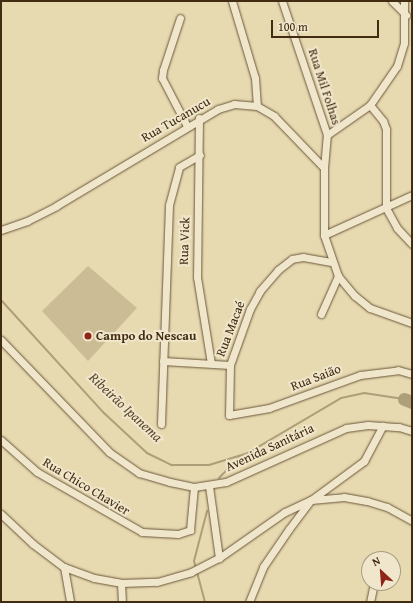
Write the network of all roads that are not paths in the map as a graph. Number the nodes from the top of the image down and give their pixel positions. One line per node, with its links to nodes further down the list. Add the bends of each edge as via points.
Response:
1 (232, 1): 7 (street, via 255,78)
2 (282, 1): 11 (street, Rua Mil Folhas)
3 (392, 1): 5 (street)
4 (404, 1): 5 (street)
5 (406, 15): 8 (street, via 404,43 397,66)
6 (180, 18): 10 (street, via 162,78)
7 (257, 106): 9 (street, Rua Tucanucu, via 234,104); 13 (street, Rua Tucanucu, via 274,116)
8 (370, 106): 11 (street); 15 (street, via 383,121 386,129)
9 (199, 118): 10 (street, Rua Tucanucu); 12 (street, Rua Vick)
10 (187, 126): 16 (street, Rua Tucanucu, via 56,206 27,221)
11 (327, 135): 13 (street)
12 (200, 154): 24 (street, via 180,165 172,190 168,223); 25 (street, Rua Vick, via 197,277)
13 (324, 168): 17 (street)
14 (412, 195): 15 (street)
15 (386, 208): 17 (street); 18 (street, via 397,228)
16 (1, 230)
17 (324, 235): 19 (street)
18 (412, 244)
19 (331, 262): 20 (street); 26 (street, Rua Macaé, via 299,256 278,270 252,304)
20 (338, 276): 21 (street); 22 (street, via 355,296 370,308)
21 (321, 314)
22 (412, 323)
23 (1, 340): 34 (street, Avenida Sanitária, via 118,459 154,479)
24 (163, 361): 25 (street); 29 (street)
25 (211, 363): 26 (street)
26 (230, 365): 28 (street, Rua Macaé)
27 (412, 374): 28 (street, Rua Saião, via 392,370 360,375 270,408)
28 (229, 415)
29 (161, 424)
30 (384, 426): 31 (street, Avenida Sanitária); 33 (street, Avenida Sanitária, via 346,428 247,475); 35 (street, via 357,468)
31 (412, 431)
32 (1, 440): 34 (street, Rua Chico Chavier, via 36,472 142,532 185,533 192,528)
33 (209, 486): 34 (street, Avenida Sanitária); 38 (street)
34 (194, 487)
35 (311, 500): 37 (street, via 344,497 366,501 387,507); 38 (street, via 285,512); 44 (street, via 269,558)
36 (1, 514): 39 (street, via 26,538)
37 (412, 521)
38 (219, 558): 40 (street, via 192,572 157,582)
39 (64, 567): 40 (street, via 94,578); 42 (street)
40 (121, 583): 43 (street)
41 (372, 591): 45 (street)
42 (70, 602)
43 (122, 602)
44 (249, 602)
45 (370, 602)

